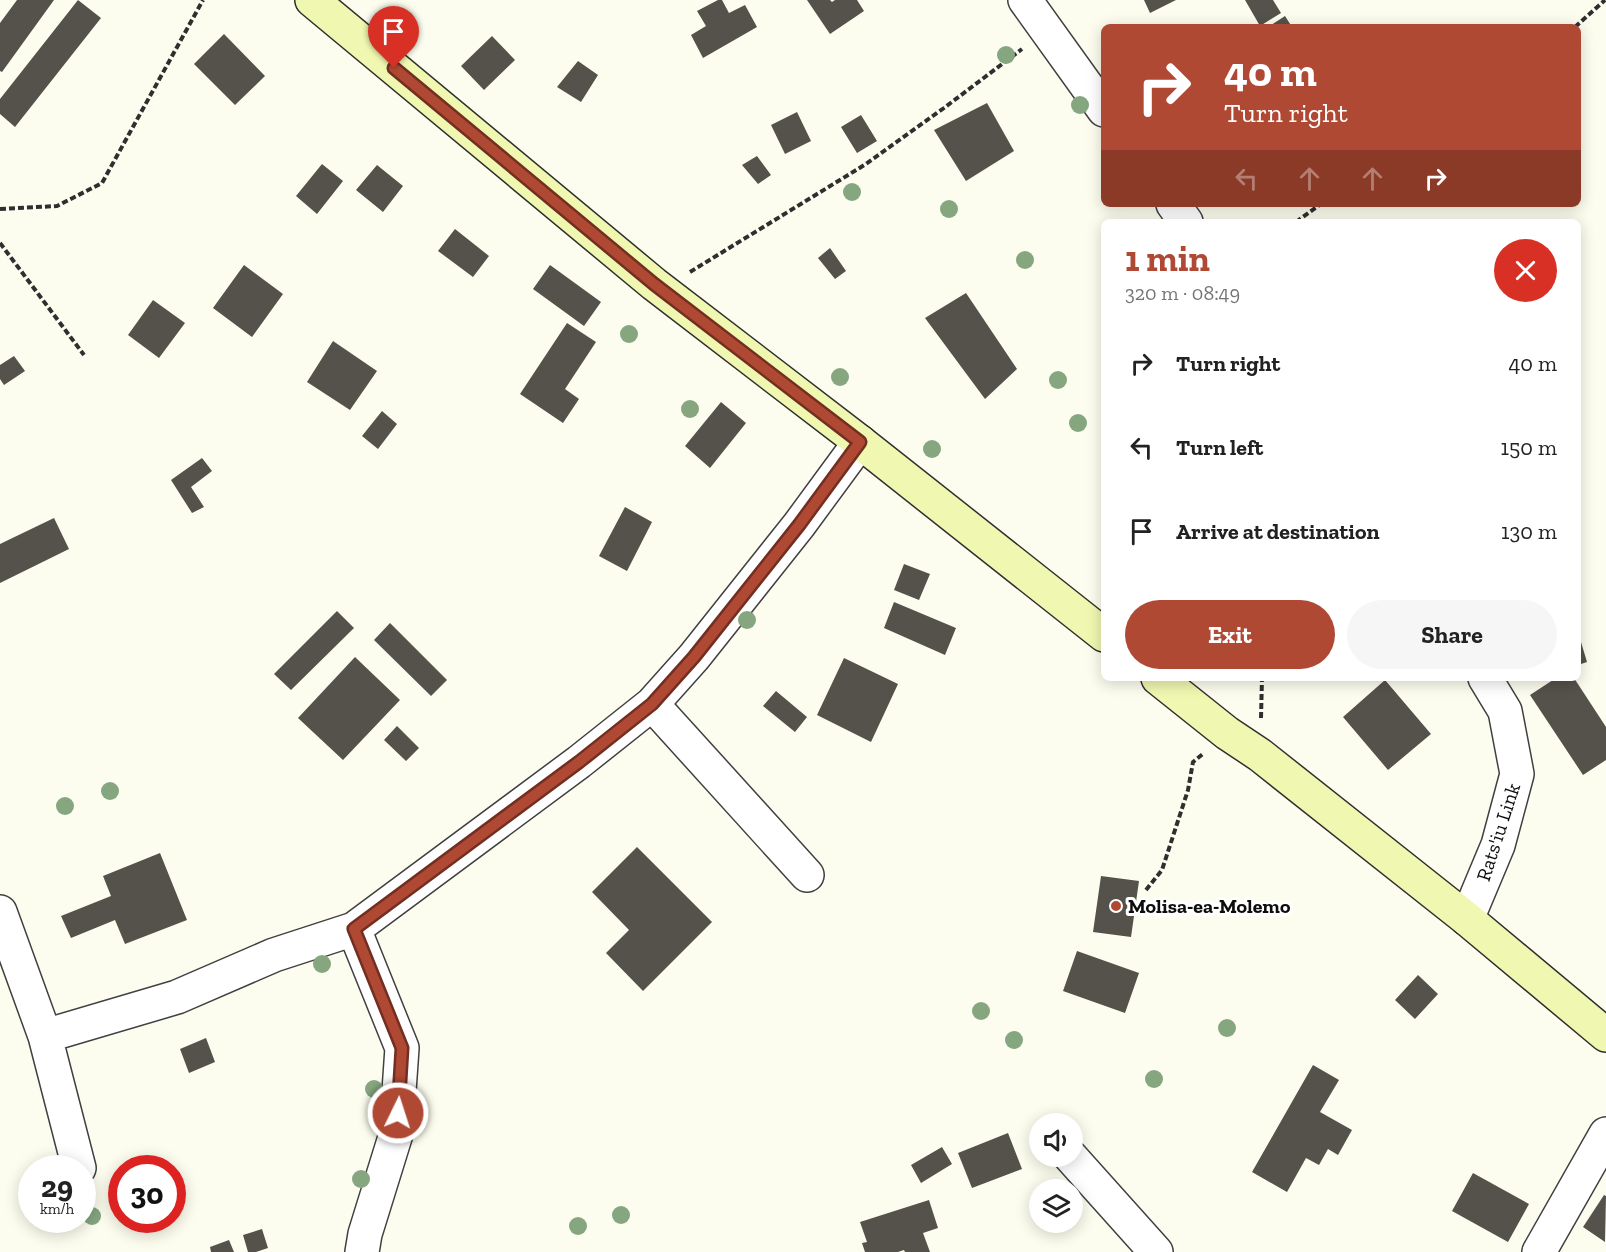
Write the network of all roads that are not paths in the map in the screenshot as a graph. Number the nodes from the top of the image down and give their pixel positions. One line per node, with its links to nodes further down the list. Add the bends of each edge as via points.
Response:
1 (312, 0): 4 (main road, via 663,291)
2 (1025, 0): 3 (street)
3 (1101, 106)
4 (860, 442): 5 (main road); 8 (street, via 799,525)
5 (1101, 633)
6 (1162, 681): 11 (main road)
7 (1487, 681): 11 (street, Rats'iu Link, via 1504,711 1517,774 1498,845)
8 (652, 704): 9 (street); 12 (street)
9 (807, 875)
10 (0, 912): 14 (street)
11 (1467, 919): 13 (main road)
12 (354, 929): 14 (street, via 274,955 177,998); 18 (street, via 402,1048 396,1134)
13 (1606, 1035)
14 (45, 1036): 16 (street)
15 (1606, 1134): 20 (street)
16 (76, 1155)
17 (1080, 1167): 19 (street)
18 (362, 1252)
19 (1156, 1252)
20 (1539, 1252)

